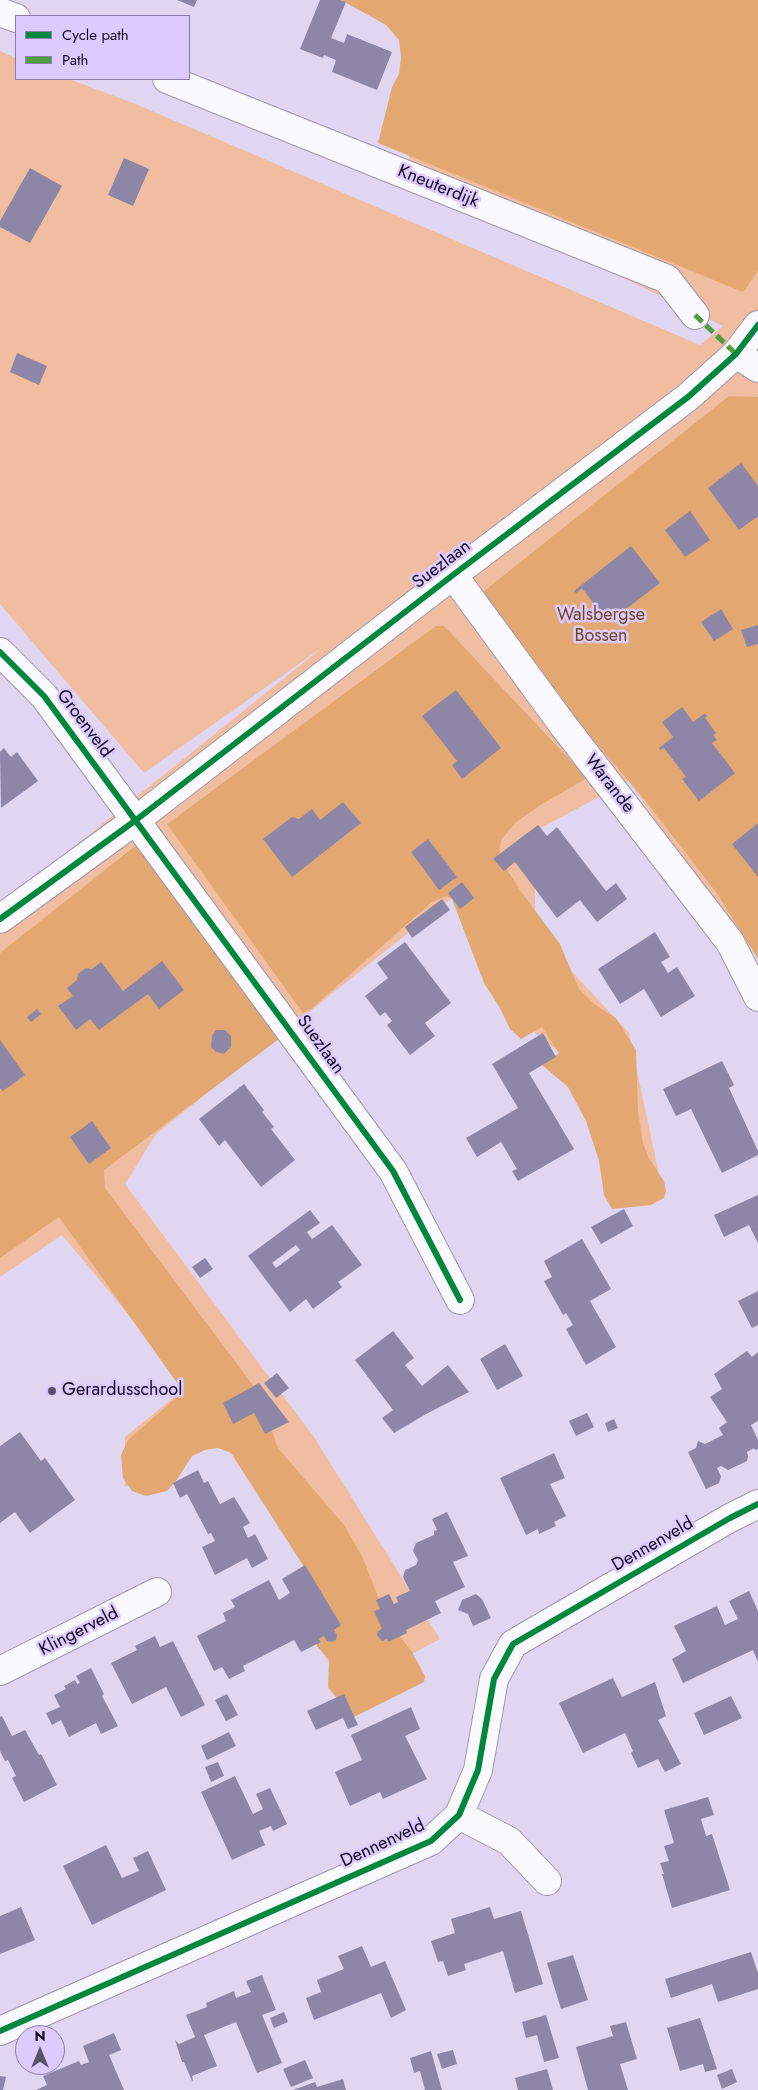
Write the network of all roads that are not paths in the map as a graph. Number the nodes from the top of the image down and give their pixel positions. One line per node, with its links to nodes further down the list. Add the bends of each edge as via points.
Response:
1 (0, 12): 2 (street)
2 (15, 18)
3 (170, 80): 4 (street, Kneuterdijk, via 667,279)
4 (696, 315)
5 (758, 325): 6 (street, Suezlaan)
6 (747, 361): 7 (street, Suezlaan, via 688,397)
7 (453, 575): 9 (street, Suezlaan); 11 (street, Warande, via 563,725 730,942)
8 (0, 652): 9 (street, Groenveld, via 44,696)
9 (136, 820): 10 (street, Suezlaan); 12 (street, Suezlaan, via 393,1171)
10 (0, 920)
11 (758, 997)
12 (460, 1300)
13 (758, 1504): 16 (street, Dennenveld, via 513,1644 494,1679 478,1770)
14 (157, 1592): 15 (street, Klingerveld)
15 (0, 1671)
16 (459, 1815): 17 (street, via 510,1841); 18 (street, Dennenveld, via 431,1841)
17 (547, 1881)
18 (0, 2031)

